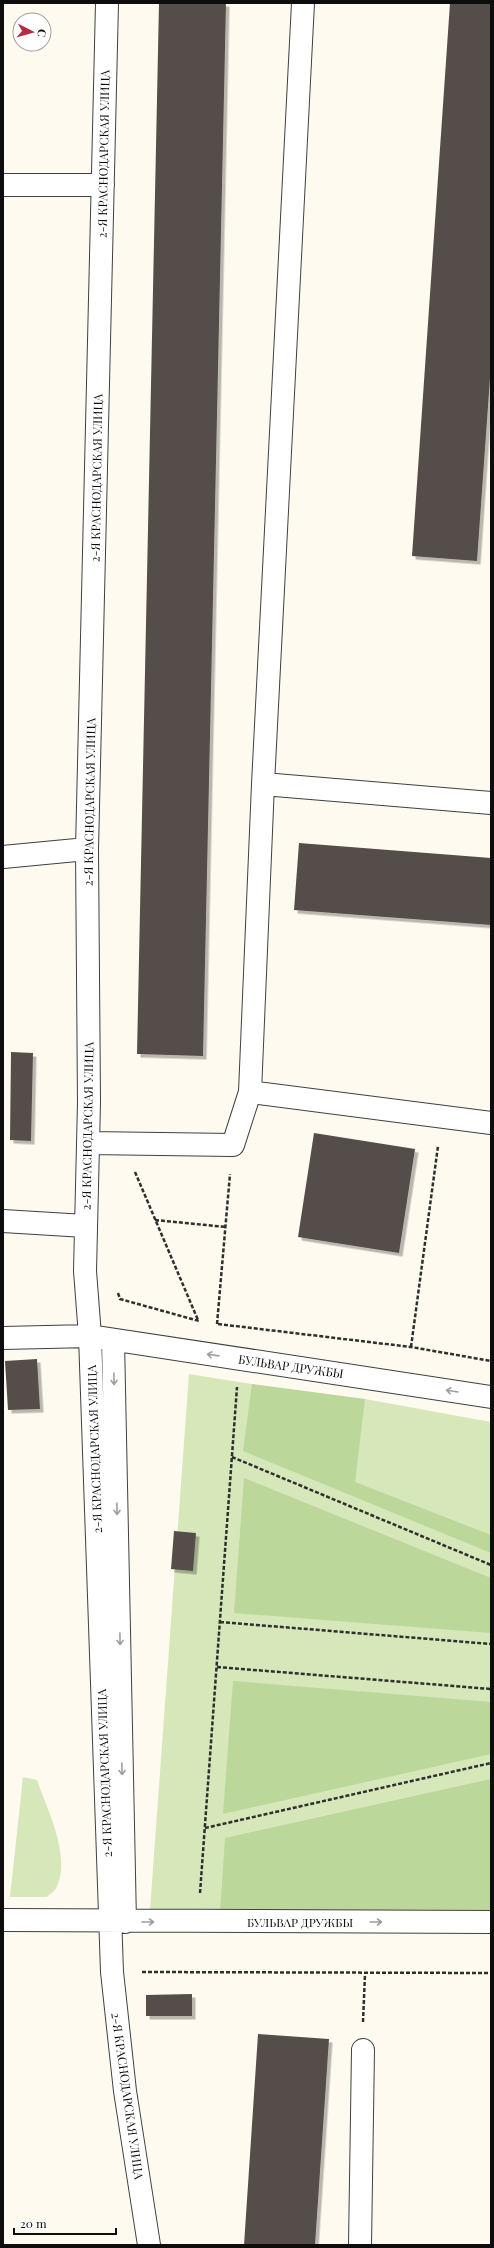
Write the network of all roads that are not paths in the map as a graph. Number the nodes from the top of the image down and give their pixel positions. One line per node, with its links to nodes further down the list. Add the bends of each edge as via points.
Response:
1 (107, 3): 4 (street, 2-Я КРАСНОДАРСКАЯ УЛИЦА)
2 (303, 3): 5 (street)
3 (3, 185): 4 (street)
4 (103, 185): 7 (street, 2-Я КРАСНОДАРСКАЯ УЛИЦА)
5 (263, 784): 6 (street); 9 (street)
6 (491, 803)
7 (87, 849): 8 (street); 11 (street, 2-Я КРАСНОДАРСКАЯ УЛИЦА)
8 (3, 857)
9 (250, 1092): 10 (street); 11 (street, via 233,1146)
10 (491, 1123)
11 (88, 1143): 13 (street, 2-Я КРАСНОДАРСКАЯ УЛИЦА)
12 (3, 1221): 13 (street)
13 (85, 1226): 14 (street, 2-Я КРАСНОДАРСКАЯ УЛИЦА, via 85,1271)
14 (90, 1336): 15 (street, БУЛЬВАР ДРУЖБЫ); 16 (street, БУЛЬВАР ДРУЖБЫ); 19 (street, 2-Я КРАСНОДАРСКАЯ УЛИЦА)
15 (3, 1338)
16 (113, 1340): 17 (street, БУЛЬВАР ДРУЖБЫ, one-way to 16); 19 (street, one-way to 19)
17 (491, 1397)
18 (3, 1920): 19 (street, БУЛЬВАР ДРУЖБЫ)
19 (117, 1922): 20 (street, БУЛЬВАР ДРУЖБЫ, one-way to 20); 22 (street, 2-Я КРАСНОДАРСКАЯ УЛИЦА, via 112,1972 125,2092)
20 (491, 1922)
21 (363, 2050): 23 (street)
22 (149, 2245)
23 (360, 2245)

